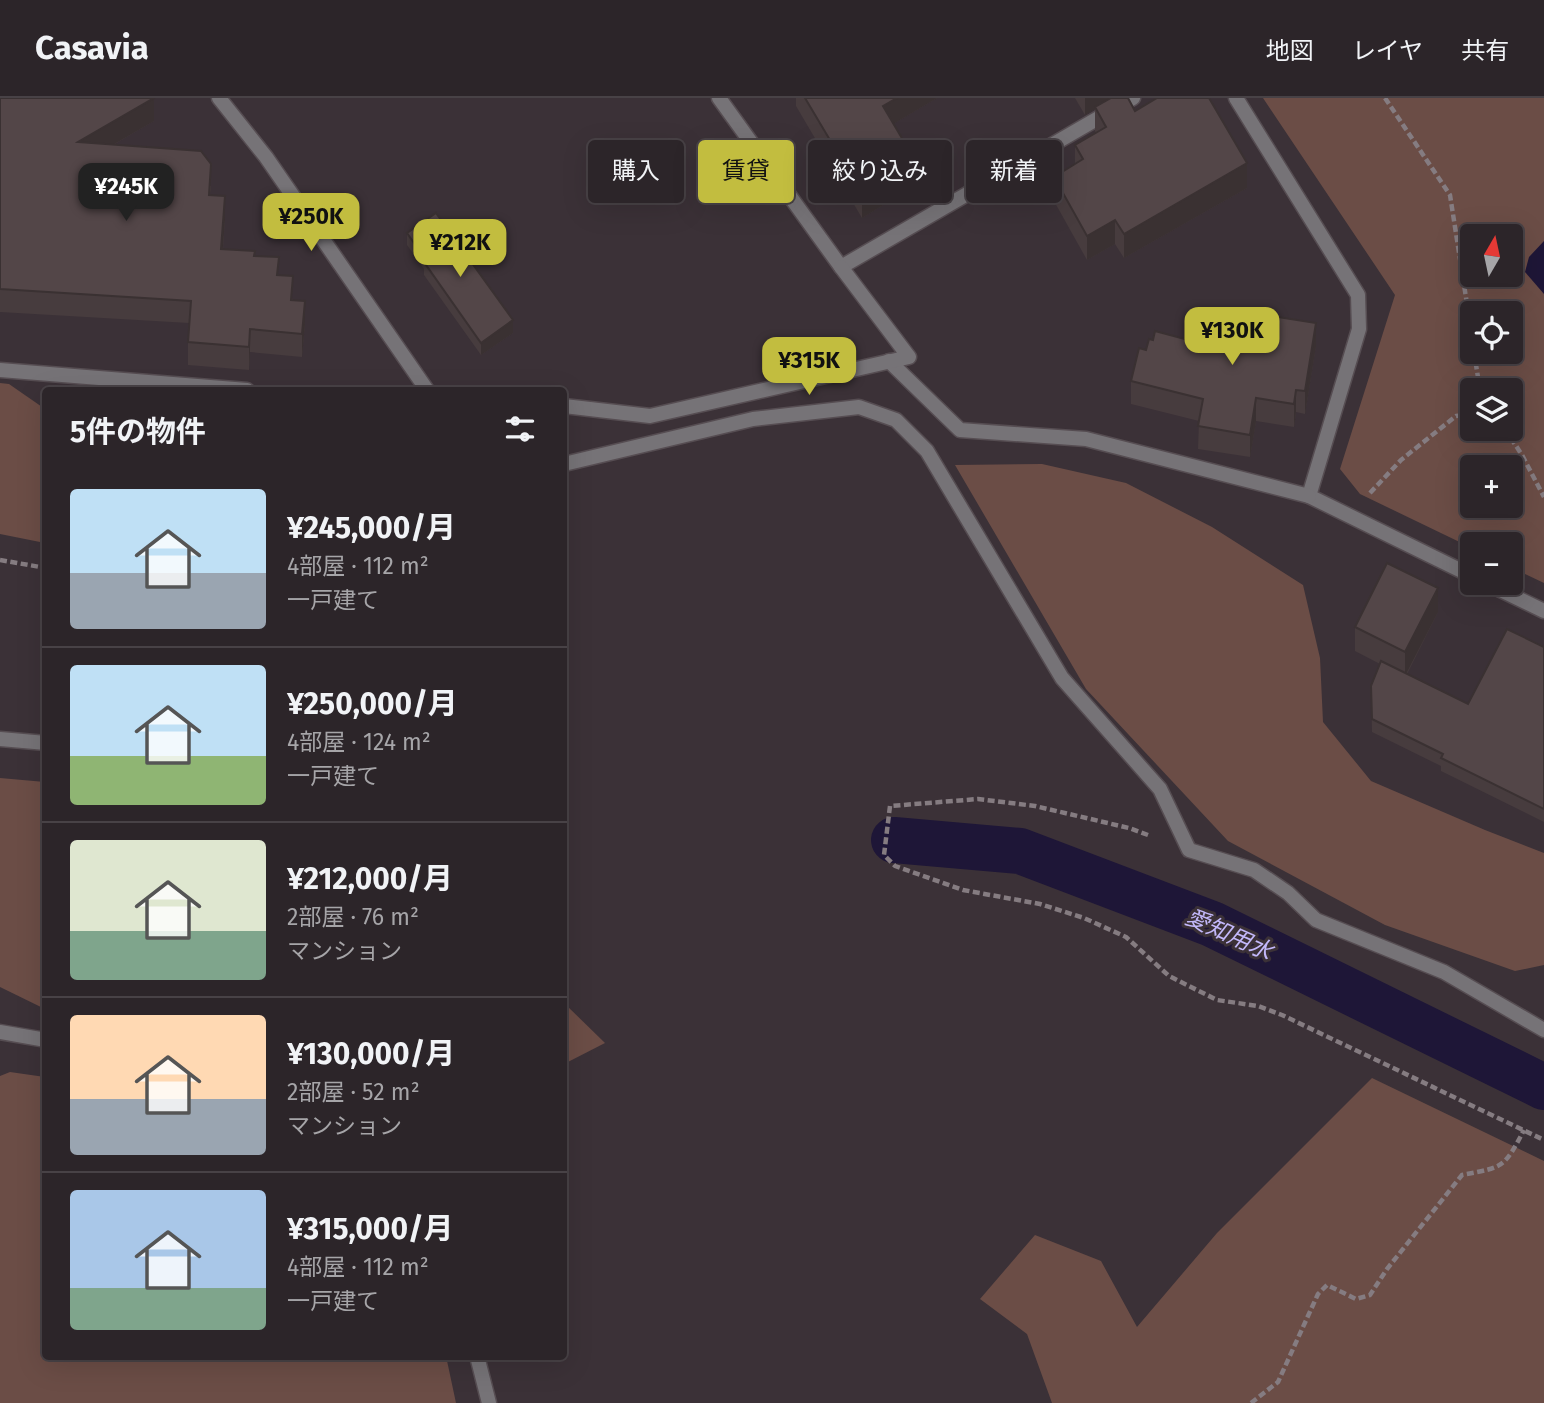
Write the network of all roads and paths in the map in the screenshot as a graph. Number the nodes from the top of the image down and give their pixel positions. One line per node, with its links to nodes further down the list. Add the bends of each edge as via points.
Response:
1 (219, 98): 11 (street)
2 (719, 98): 6 (street)
3 (1133, 98): 6 (street)
4 (1236, 98): 16 (street, via 1358,295 1359,329)
5 (1385, 98): 7 (path, via 1450,195)
6 (841, 267): 8 (street, via 909,357)
7 (1467, 301)
8 (889, 361): 12 (street, via 650,415); 16 (street, via 960,430 1086,439)
9 (0, 370): 10 (street)
10 (210, 387)
11 (425, 387)
12 (567, 406)
13 (1460, 415): 18 (path, via 1401,460 1372,489)
14 (1513, 441): 17 (path)
15 (567, 463): 26 (street, via 753,419 859,407 896,420 927,451 1062,678 1160,789)
16 (1309, 496): 18 (street)
17 (1544, 497)
18 (1356, 519): 21 (street)
19 (0, 560): 20 (path)
20 (42, 567)
21 (1460, 570)
22 (1511, 595): 23 (street)
23 (1544, 611)
24 (0, 740): 25 (street)
25 (42, 743)
26 (1189, 850): 27 (street, via 1254,870 1316,920 1444,972); 30 (path, via 1129,828 1035,806 978,799 890,806 884,855 894,866 963,890 1041,904 1084,918 1126,937 1169,976 1217,1000 1282,1015)
27 (1544, 1030)
28 (0, 1032): 29 (street)
29 (42, 1039)
30 (1524, 1130): 31 (path); 34 (path, via 1508,1160 1496,1169 1462,1175 1370,1295 1356,1299 1327,1284 1318,1294 1279,1382)
31 (1544, 1140)
32 (478, 1360): 33 (street)
33 (489, 1403)
34 (1251, 1403)

